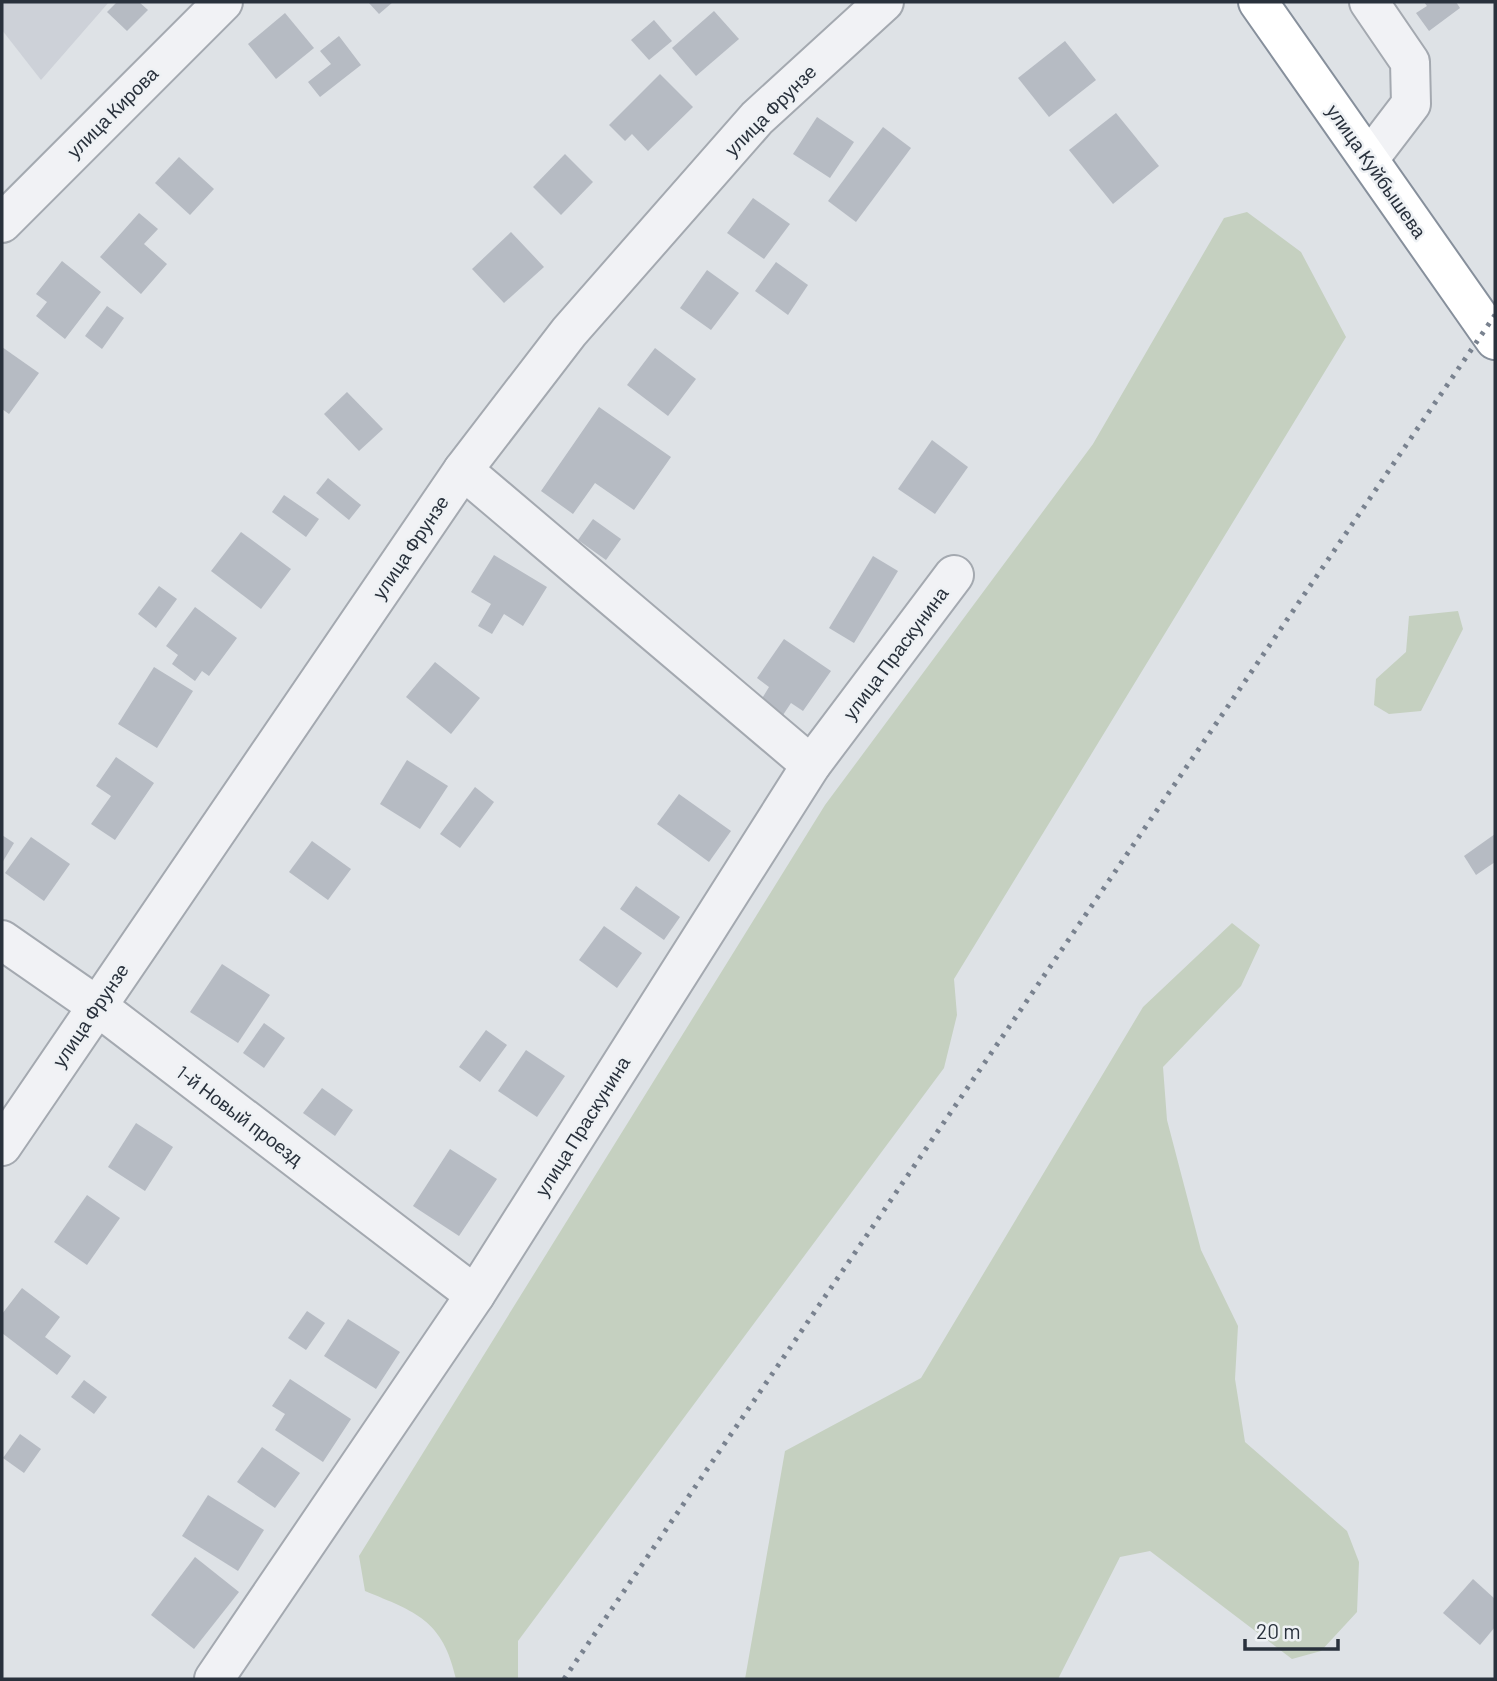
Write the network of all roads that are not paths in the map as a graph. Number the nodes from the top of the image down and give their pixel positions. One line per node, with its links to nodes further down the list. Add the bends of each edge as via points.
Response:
1 (223, 2): 6 (street, улица Кирова)
2 (884, 2): 8 (street, улица Фрунзе, via 757,118 569,332)
3 (1258, 2): 5 (highway, улица Куйбышева)
4 (1368, 2): 5 (street, via 1410,62 1411,104)
5 (1368, 159): 7 (highway, улица Куйбышева)
6 (2, 223)
7 (1495, 340)
8 (463, 470): 10 (street); 12 (street, улица Фрунзе)
9 (954, 575): 10 (street, улица Праскунина)
10 (810, 765): 14 (street, улица Праскунина)
11 (2, 940): 12 (street, 1-й Новый проезд)
12 (97, 1006): 13 (street, улица Фрунзе); 14 (street, 1-й Новый проезд)
13 (2, 1146)
14 (475, 1295): 15 (street, улица Праскунина)
15 (214, 1679)

